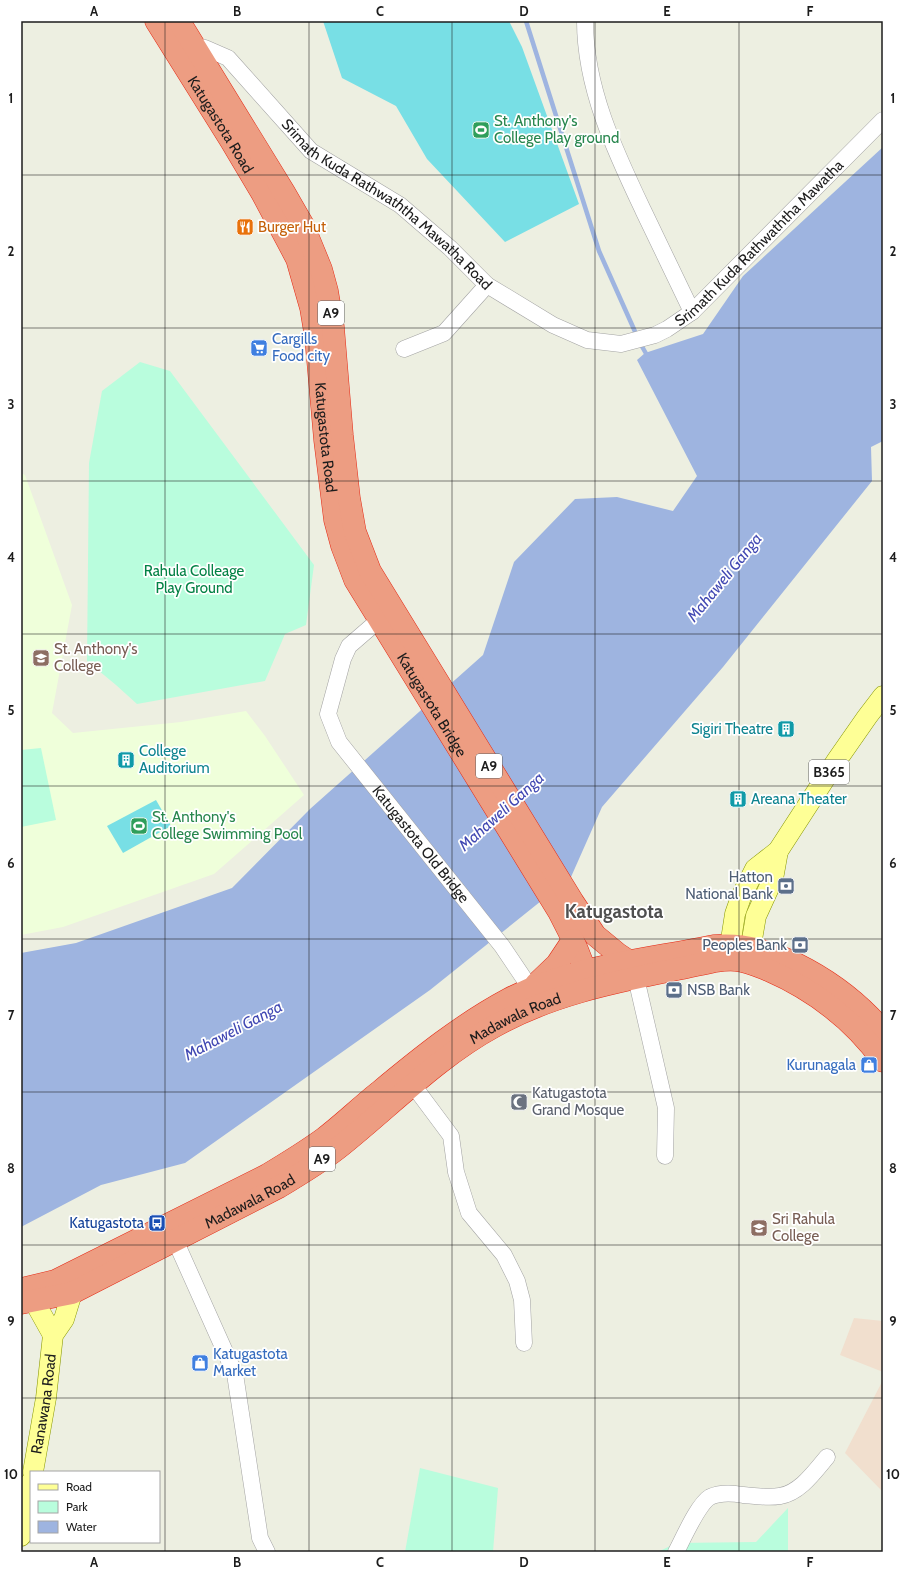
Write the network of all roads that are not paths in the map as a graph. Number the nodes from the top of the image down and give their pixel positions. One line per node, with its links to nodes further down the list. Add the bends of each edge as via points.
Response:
1 (156, 21): 4 (highway, Katugastota Road / A9)
2 (179, 21): 5 (highway, Katugastota Road / A9)
3 (584, 21): 8 (street, via 584,44 594,91 616,155)
4 (170, 44): 5 (street, Srimath Kuda Rathwaththa Mawatha Road); 11 (highway, Katugastota Road / A9, via 262,193 296,259 315,330 335,520 355,580)
5 (194, 44): 7 (street, Srimath Kuda Rathwaththa Mawatha Road, via 228,58 311,151 400,205 450,248); 12 (highway, Katugastota Road / A9, via 303,225 321,270 333,327 347,481 355,532)
6 (883, 120): 8 (street, Srimath Kuda Rathwaththa Mawatha)
7 (487, 285): 9 (street, Srimath Kuda Rathwaththa Mawatha Road, via 553,325 587,340); 10 (street, via 444,333)
8 (692, 312): 9 (street, Srimath Kuda Rathwaththa Mawatha, via 655,335)
9 (621, 344)
10 (404, 349)
11 (379, 620): 12 (highway, Katugastota Road / A9); 20 (street, Katugastota Old Bridge, via 349,646 343,660 328,714 339,742 502,946)
12 (399, 636): 14 (highway, Katugastota Bridge / A9)
13 (883, 696): 17 (main road, B365, via 837,760 778,851 755,869 734,914)
14 (566, 907): 15 (highway, A9); 16 (highway, A9)
15 (595, 935): 18 (highway); 19 (highway)
16 (573, 940): 19 (highway); 20 (highway, via 557,964)
17 (739, 954): 18 (highway); 21 (highway, via 786,959 815,975 852,1002); 22 (highway, via 820,999 860,1034)
18 (633, 970): 19 (highway); 24 (street, via 666,1108)
19 (595, 978): 20 (highway, Madawala Road / A9); 23 (highway, Madawala Road / A9, via 564,996 494,1026)
20 (531, 989): 25 (highway, Madawala Road / A9, via 486,1012 449,1036 325,1138 299,1156)
21 (883, 1031)
22 (883, 1061)
23 (413, 1085): 25 (highway, Madawala Road / A9, via 336,1150 302,1173 279,1187); 29 (street, via 451,1136 456,1172 469,1213 504,1255 517,1282 522,1300)
24 (665, 1156)
25 (172, 1232): 26 (highway, Madawala Road / A9); 34 (street, via 235,1374 260,1538)
26 (64, 1287): 27 (highway, Madawala Road / A9); 28 (main road, via 64,1319)
27 (25, 1295): 28 (main road)
28 (53, 1336): 31 (main road, Ranawana Road, via 46,1398)
29 (524, 1343)
30 (827, 1457): 35 (street, via 792,1492 781,1496 726,1493 709,1498 697,1512)
31 (33, 1471)
32 (30, 1487): 33 (main road)
33 (21, 1536)
34 (267, 1552)
35 (676, 1552)

